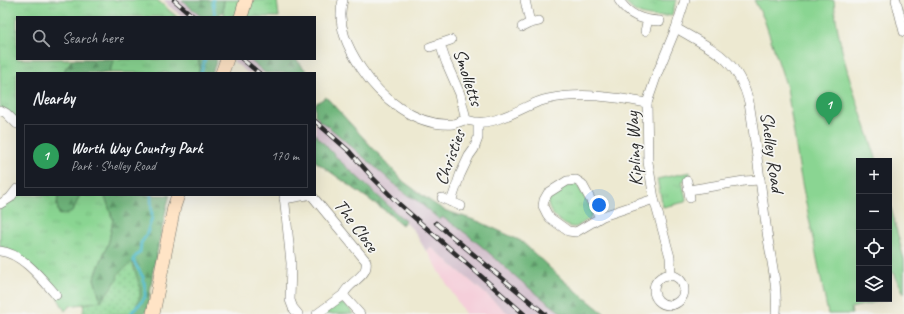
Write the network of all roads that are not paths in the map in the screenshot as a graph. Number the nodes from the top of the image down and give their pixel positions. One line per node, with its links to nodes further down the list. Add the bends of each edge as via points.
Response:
1 (246, 0): 7 (street)
2 (343, 0): 21 (street, via 340,16 347,44 366,75 384,96 422,119 445,124)
3 (525, 0): 10 (street)
4 (619, 0): 8 (street, via 625,9)
5 (685, 0): 11 (street, Kipling Way)
6 (896, 0): 13 (street)
7 (241, 16)
8 (648, 20): 9 (street); 12 (street)
9 (660, 21)
10 (530, 24)
11 (676, 28): 19 (street, Kipling Way); 24 (street, Shelley Road, via 725,58 741,79 749,102)
12 (645, 31)
13 (904, 32)
14 (451, 40): 15 (street)
15 (440, 44): 16 (street); 21 (street, Smolletts, via 459,90)
16 (430, 47)
17 (227, 60): 18 (street)
18 (222, 72)
19 (647, 103): 23 (street, via 612,96 561,96 529,105 504,117); 32 (street, Kipling Way, via 648,162)
20 (0, 110): 22 (street)
21 (466, 120): 23 (street)
22 (16, 123)
23 (478, 123): 33 (street, Christies, via 478,138 460,175)
24 (760, 180): 26 (street); 45 (street, Shelley Road, via 775,275)
25 (16, 190): 34 (street)
26 (689, 190)
27 (178, 196): 41 (street)
28 (296, 196): 30 (street, The Close)
29 (312, 196): 40 (street, The Close, via 366,261 365,272)
30 (284, 197): 42 (street, The Close, via 291,263 290,300)
31 (442, 198): 33 (street)
32 (654, 199): 36 (street); 38 (street, Kipling Way, via 670,256)
33 (451, 202): 35 (street)
34 (0, 204)
35 (461, 206)
36 (600, 217): 36 (street, via 582,184 576,180 567,181 548,193 544,200 543,206 547,214 568,231 576,232)
37 (0, 251): 39 (street, via 8,252 20,259)
38 (671, 276)
39 (56, 295)
40 (343, 295): 43 (street, The Close); 44 (street)
41 (153, 314)
42 (298, 314)
43 (317, 314)
44 (360, 314)
45 (776, 314)

